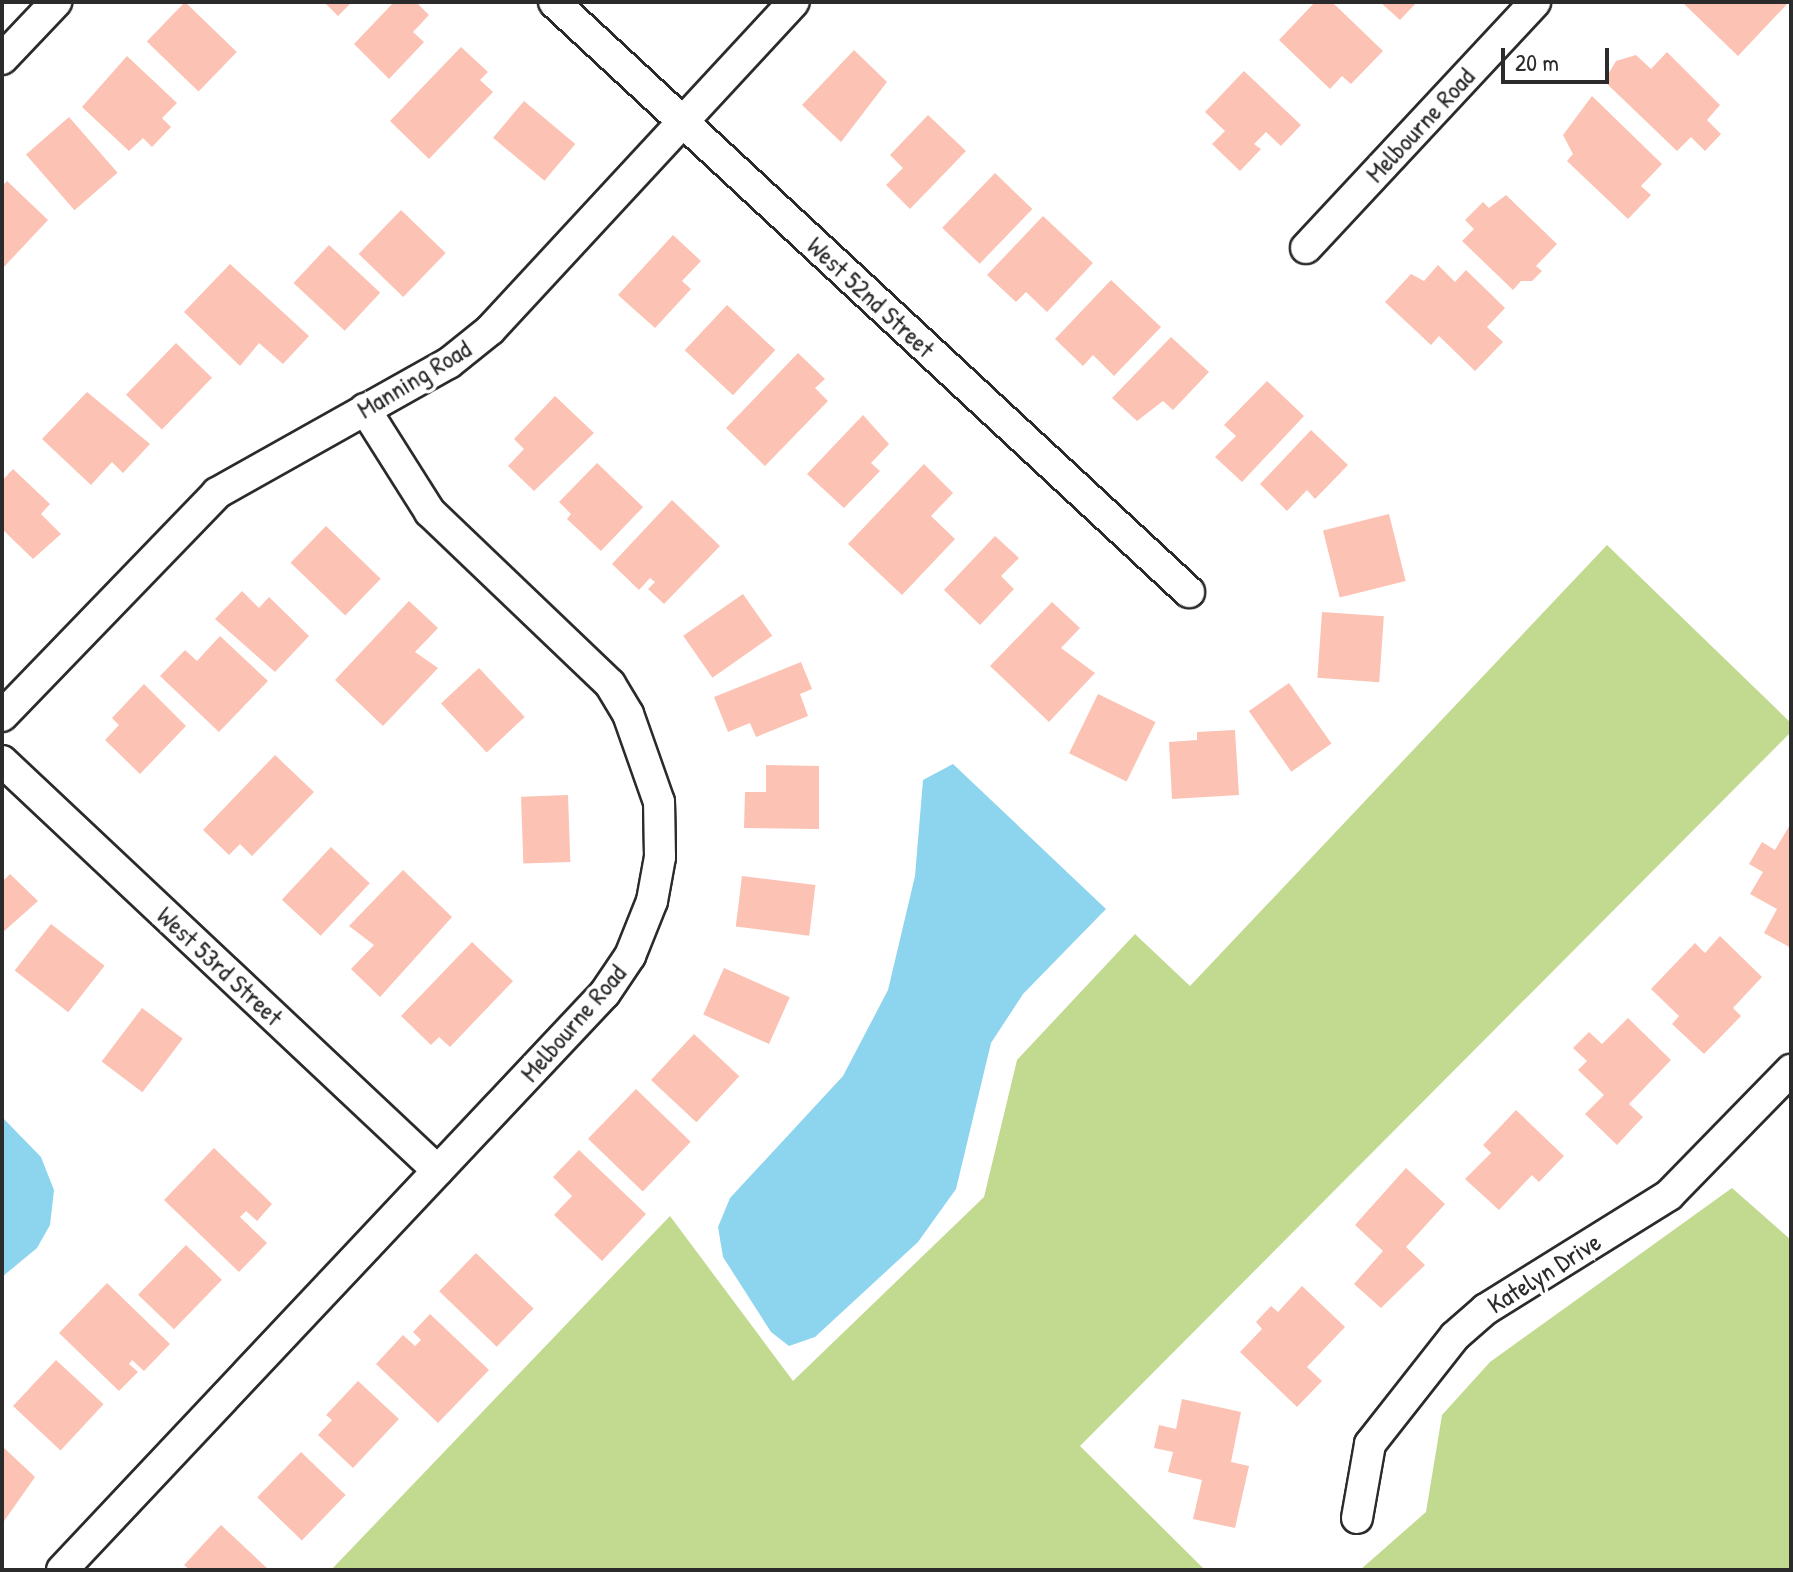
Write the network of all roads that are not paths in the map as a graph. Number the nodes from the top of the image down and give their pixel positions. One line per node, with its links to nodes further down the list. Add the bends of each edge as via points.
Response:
1 (56, 2): 5 (street)
2 (554, 2): 6 (street, West 52nd Street)
3 (794, 2): 6 (street, Manning Road)
4 (1535, 2): 7 (street, Melbourne Road)
5 (2, 59)
6 (683, 123): 8 (street, Manning Road, via 490,330 449,363); 9 (street, West 52nd Street)
7 (1306, 248)
8 (365, 409): 10 (street, Manning Road, via 256,467 204,503); 13 (street, Melbourne Road, via 430,512 610,684 644,745 659,802 659,866 630,956 605,993)
9 (1189, 592)
10 (2, 716)
11 (2, 761): 13 (street, West 53rd Street)
12 (1791, 1070): 14 (street, Katelyn Drive, via 1669,1195 1486,1309 1455,1336 1370,1444)
13 (438, 1171): 15 (street, Melbourne Road)
14 (1357, 1518)
15 (62, 1570)

